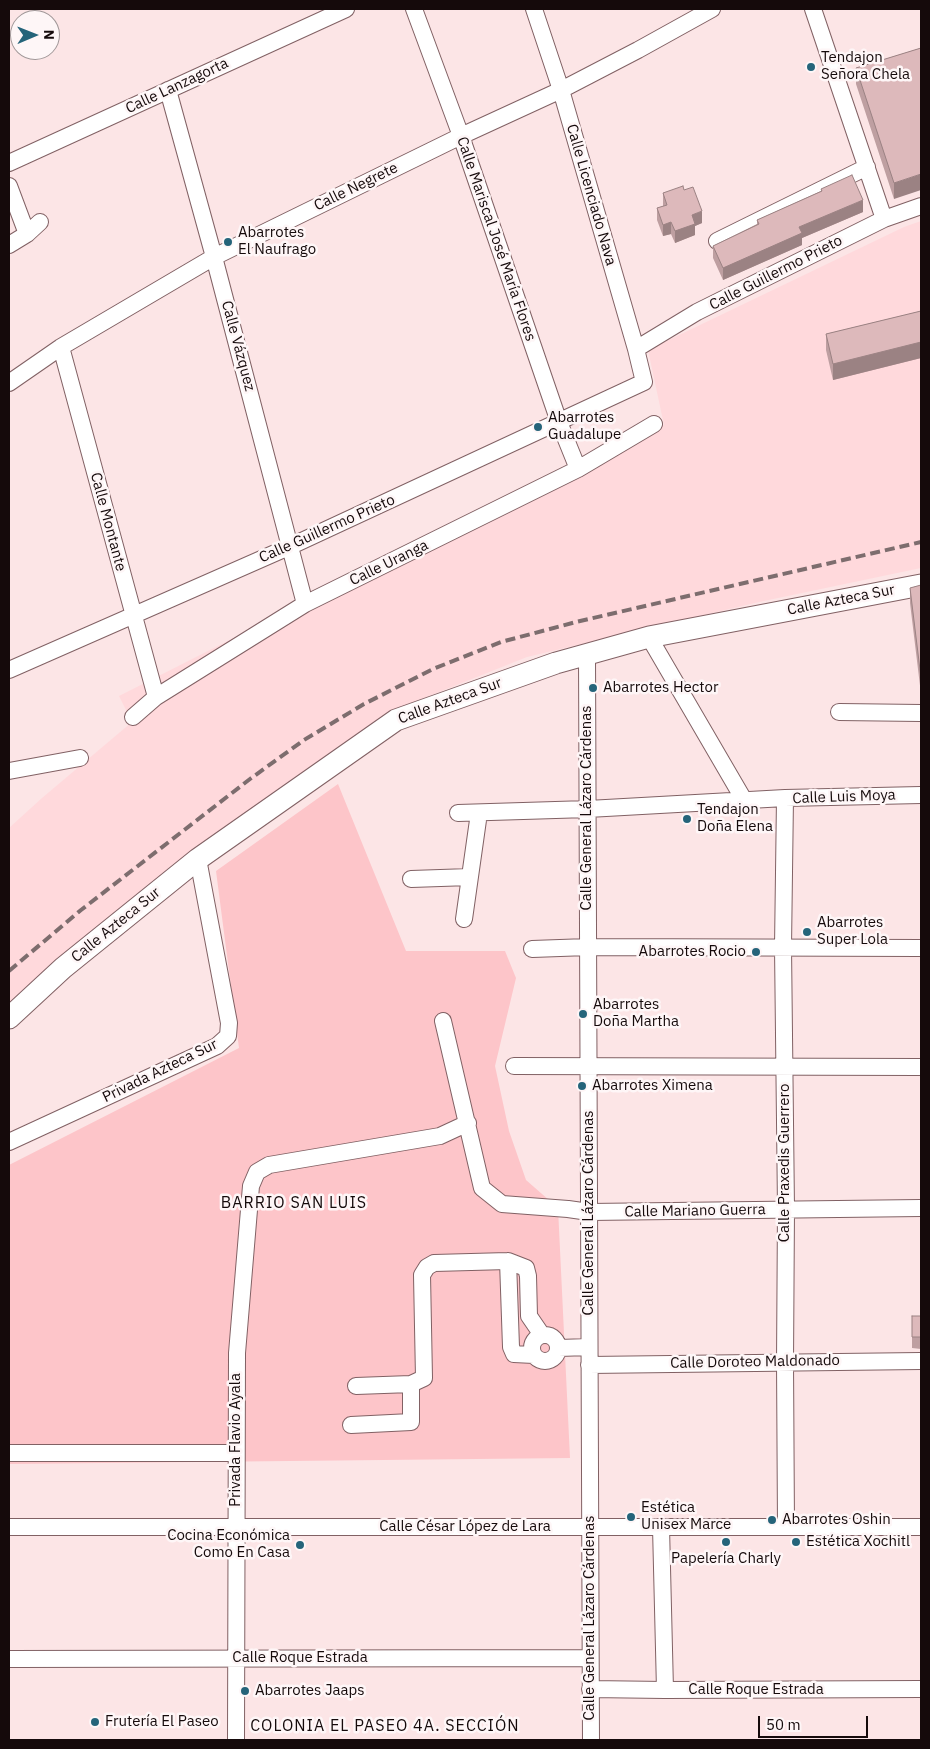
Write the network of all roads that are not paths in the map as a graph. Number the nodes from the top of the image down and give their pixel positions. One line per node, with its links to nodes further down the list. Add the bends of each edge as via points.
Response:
1 (346, 9): 6 (street, Calle Lanzagorta)
2 (414, 9): 8 (street, Calle Mariscal José María Flores)
3 (534, 9): 7 (street, Calle Licenciado Nava)
4 (712, 9): 7 (street, Calle Negrete)
5 (813, 9): 10 (street)
6 (168, 90): 9 (street, Calle Lanzagorta); 18 (street, Calle Vázquez)
7 (561, 90): 8 (street, Calle Negrete); 20 (street, Calle Licenciado Nava)
8 (460, 136): 18 (street, Calle Negrete); 23 (street, Calle Mariscal José María Flores)
9 (9, 163)
10 (867, 167): 13 (street); 16 (street)
11 (9, 186): 15 (street)
12 (921, 206): 13 (street, Calle Guillermo Prieto)
13 (884, 219): 20 (street, Calle Guillermo Prieto, via 697,312)
14 (40, 222): 15 (street)
15 (27, 234): 17 (street)
16 (717, 241)
17 (9, 245)
18 (214, 256): 19 (street, Calle Negrete); 26 (street, Calle Vázquez)
19 (61, 347): 22 (street, Calle Negrete); 29 (street, Calle Montante)
20 (636, 349): 21 (street, Calle Licenciado Nava)
21 (644, 382): 23 (street, Calle Guillermo Prieto)
22 (9, 383)
23 (559, 422): 25 (street, Calle Mariscal José María Flores); 26 (street, Calle Guillermo Prieto)
24 (654, 424): 25 (street, Calle Uranga)
25 (578, 469): 28 (street, Calle Uranga)
26 (291, 546): 28 (street, Calle Vázquez); 29 (street, Calle Guillermo Prieto)
27 (921, 585): 30 (street, Calle Azteca Sur)
28 (306, 604): 33 (street, Calle Uranga)
29 (133, 614): 32 (street, Calle Guillermo Prieto); 33 (street, Calle Montante)
30 (649, 637): 31 (street, Calle Azteca Sur); 41 (street)
31 (587, 655): 42 (street, Calle General Lázaro Cárdenas); 45 (street, Calle Azteca Sur, via 396,720)
32 (9, 670)
33 (156, 697): 36 (street, Calle Uranga)
34 (839, 712): 35 (street)
35 (921, 713)
36 (133, 717)
37 (80, 758): 38 (street)
38 (9, 770)
39 (921, 795): 40 (street, Calle Luis Moya)
40 (785, 798): 41 (street, Calle Luis Moya); 50 (street, Calle Praxedis Guerrero)
41 (744, 800): 42 (street, Calle Luis Moya)
42 (588, 809): 44 (street, Calle Luis Moya); 49 (street, Calle General Lázaro Cárdenas)
43 (458, 813): 44 (street, Calle Luis Moya)
44 (479, 813): 46 (street)
45 (198, 858): 53 (street, Calle Azteca Sur, via 63,968); 60 (street, Privada Azteca Sur, via 229,1023 228,1036 217,1046)
46 (470, 877): 47 (street); 48 (street)
47 (412, 880)
48 (464, 919)
49 (588, 947): 50 (street); 51 (street); 56 (street, Calle General Lázaro Cárdenas)
50 (783, 947): 52 (street); 57 (street, Calle Praxedis Guerrero)
51 (532, 948)
52 (921, 948)
53 (9, 1018)
54 (443, 1021): 59 (street, Calle Mariano Guerra)
55 (514, 1066): 56 (street)
56 (588, 1067): 57 (street); 63 (street, Calle General Lázaro Cárdenas)
57 (785, 1067): 58 (street); 62 (street, Calle Praxedis Guerrero)
58 (921, 1067)
59 (468, 1123): 63 (street, Calle Mariano Guerra, via 482,1188 502,1204); 76 (street, Privada Flavio Ayala, via 440,1136 269,1165 257,1172 251,1186 237,1353)
60 (9, 1142)
61 (921, 1208): 62 (street, Calle Mariano Guerra)
62 (786, 1209): 63 (street, Calle Mariano Guerra); 70 (street, Calle Praxedis Guerrero)
63 (589, 1212): 66 (street, Calle General Lázaro Cárdenas)
64 (508, 1261): 65 (street, via 526,1268 529,1316); 68 (street, via 511,1347 514,1354); 72 (street, via 434,1262 427,1266 422,1275 424,1378)
65 (542, 1335): 67 (street, via 550,1335); 68 (street, via 535,1339)
66 (589, 1347): 67 (street); 71 (street, Calle General Lázaro Cárdenas)
67 (559, 1348): 68 (street, via 556,1356 549,1360 540,1360)
68 (534, 1355)
69 (921, 1361): 70 (street, Calle Doroteo Maldonado)
70 (785, 1362): 71 (street, Calle Doroteo Maldonado); 81 (street, Calle Praxedis Guerrero)
71 (589, 1364): 79 (street, Calle General Lázaro Cárdenas)
72 (411, 1384): 73 (street); 74 (street, via 411,1422)
73 (356, 1386)
74 (351, 1425)
75 (9, 1453): 76 (street)
76 (235, 1453): 78 (street, Privada Flavio Ayala)
77 (9, 1527): 78 (street, Calle César López de Lara)
78 (236, 1527): 79 (street, Calle César López de Lara); 84 (street, Privada Flavio Ayala)
79 (590, 1527): 80 (street, Calle César López de Lara); 85 (street, Calle General Lázaro Cárdenas)
80 (661, 1527): 81 (street, Calle César López de Lara); 88 (street)
81 (786, 1527): 82 (street, Calle César López de Lara)
82 (921, 1527)
83 (9, 1658): 84 (street, Calle Roque Estrada)
84 (236, 1658): 85 (street, Calle Roque Estrada); 89 (street, Privada Flavio Ayala)
85 (590, 1658): 86 (street, Calle General Lázaro Cárdenas)
86 (590, 1689): 88 (street, Calle Roque Estrada); 90 (street, Calle General Lázaro Cárdenas)
87 (921, 1689): 88 (street, Calle Roque Estrada)
88 (664, 1690)
89 (236, 1740)
90 (591, 1740)

